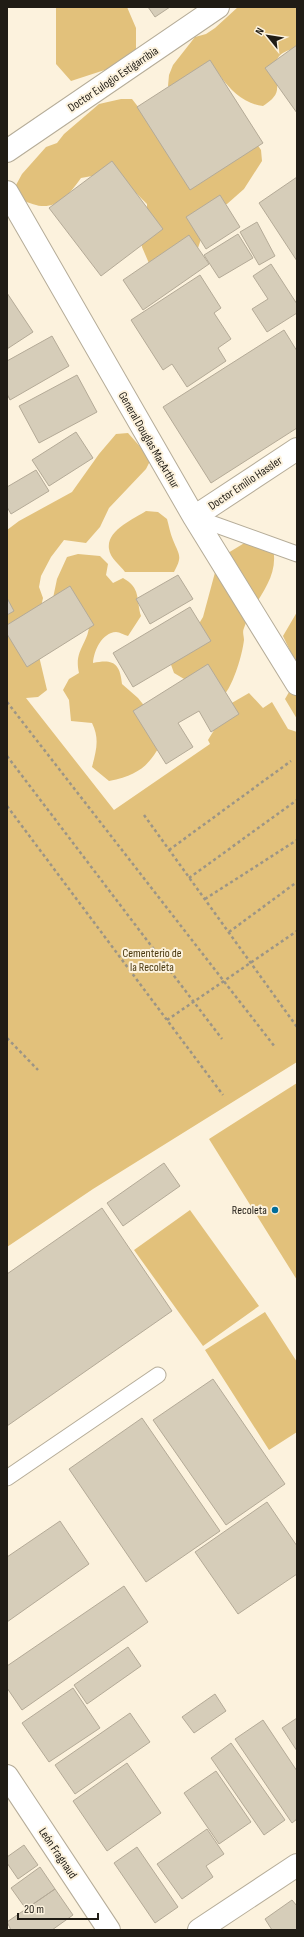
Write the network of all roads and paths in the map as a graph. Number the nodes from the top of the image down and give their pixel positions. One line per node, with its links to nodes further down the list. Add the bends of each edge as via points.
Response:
1 (218, 7): 2 (street, Doctor Eulogio Estigarribia)
2 (7, 151)
3 (7, 192): 5 (street, General Douglas MacArthur)
4 (297, 449): 5 (street, Doctor Emilio Hassler)
5 (194, 517): 6 (lane); 7 (street, General Douglas MacArthur)
6 (297, 554)
7 (297, 684)
8 (7, 702): 22 (path)
9 (7, 756): 23 (path)
10 (291, 761): 15 (path)
11 (297, 800): 16 (path)
12 (7, 806): 24 (path)
13 (144, 815): 15 (path)
14 (297, 840): 18 (path)
15 (169, 850): 16 (path)
16 (189, 878): 18 (path)
17 (297, 882): 20 (path)
18 (205, 899): 20 (path)
19 (297, 931): 21 (path)
20 (229, 932): 21 (path)
21 (250, 964): 22 (path); 25 (path)
22 (224, 982): 23 (path); 28 (path)
23 (194, 1002): 24 (path); 27 (path)
24 (167, 1020): 30 (path)
25 (297, 1027)
26 (7, 1038): 29 (path)
27 (222, 1039)
28 (275, 1047)
29 (38, 1070)
30 (223, 1095)
31 (158, 1375): 32 (lane)
32 (7, 1478)
33 (7, 1776): 35 (street, León Fragnaud)
34 (297, 1865): 36 (street)
35 (109, 1930)
36 (199, 1930)

